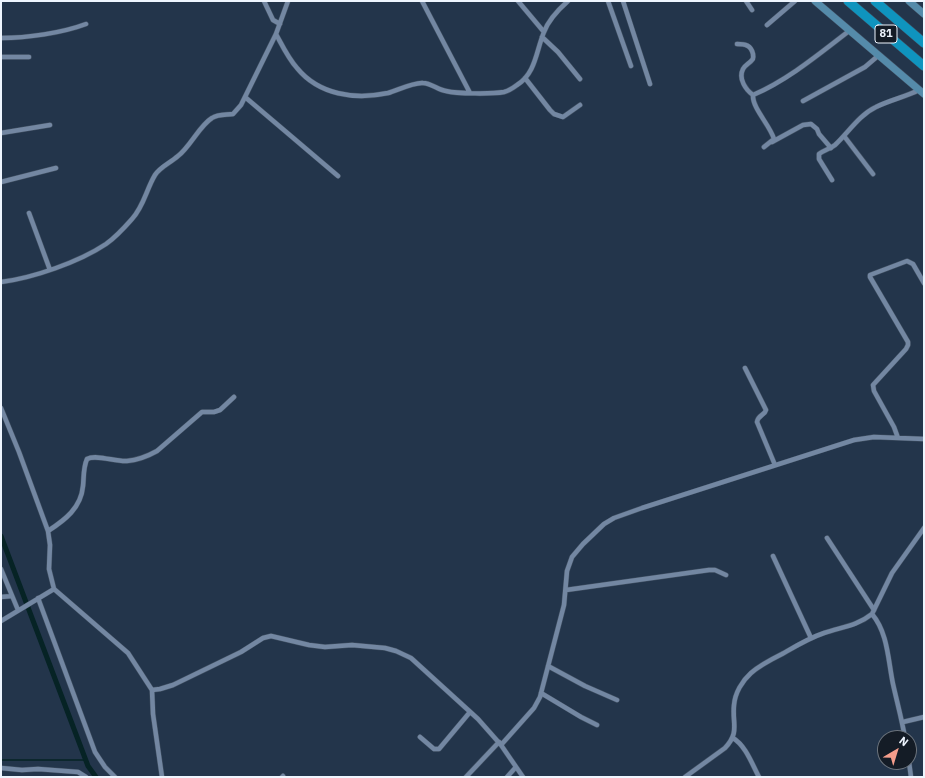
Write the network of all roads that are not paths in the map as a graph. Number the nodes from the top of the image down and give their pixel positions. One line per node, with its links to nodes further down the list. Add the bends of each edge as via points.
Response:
1 (264, 1): 17 (street, via 273,20)
2 (288, 1): 17 (street)
3 (422, 1): 34 (street)
4 (518, 1): 21 (street)
5 (568, 1): 21 (street, via 550,21)
6 (608, 1): 28 (street)
7 (623, 1): 32 (street)
8 (746, 1): 14 (street)
9 (795, 1): 18 (street)
10 (815, 1): 19 (main road)
11 (848, 1): 29 (highway, 81)
12 (875, 1): 23 (highway, 81)
13 (909, 1): 15 (main road)
14 (752, 10)
15 (924, 14)
16 (86, 24): 22 (street, via 44,34)
17 (280, 24): 20 (street)
18 (767, 25)
19 (849, 31): 25 (main road); 35 (street, via 783,79)
20 (276, 34): 34 (street, via 291,60 303,74 320,87 332,92 354,96 378,94 424,83 446,92); 36 (street)
21 (543, 34): 30 (street, via 535,60); 31 (street)
22 (1, 38)
23 (924, 43)
24 (737, 44): 35 (street, via 751,48 754,57 743,68 741,74 744,86)
25 (879, 56): 33 (main road); 37 (street, via 865,67)
26 (1, 57): 27 (street)
27 (29, 57)
28 (631, 66)
29 (924, 66)
30 (525, 78): 34 (street, via 518,85 499,93); 38 (street, via 554,114 563,117)
31 (580, 79)
32 (650, 84)
33 (922, 92): 41 (street, via 874,108)
34 (470, 93)
35 (753, 95): 42 (street, via 754,103 773,136)
36 (245, 97): 47 (street); 51 (street, via 233,114 217,116 208,121 178,156 156,173 137,214 107,243)
37 (803, 101)
38 (580, 105)
39 (50, 125): 40 (street)
40 (1, 133)
41 (844, 136): 44 (street); 46 (street)
42 (772, 142): 43 (street); 44 (street, via 803,125 811,124)
43 (764, 147)
44 (831, 148): 48 (street, via 818,156)
45 (56, 168): 49 (street)
46 (873, 174)
47 (338, 176)
48 (832, 180)
49 (1, 182)
50 (29, 213): 51 (street)
51 (50, 270): 52 (street)
52 (1, 282)
53 (924, 283): 57 (street, via 913,264 907,261 870,275 908,342 906,349 873,387)
54 (745, 368): 59 (street, via 766,410 758,417 757,422)
55 (234, 397): 61 (street, via 220,410 202,412 149,455 126,461 93,457 87,459 84,465 83,489 77,505 68,517)
56 (1, 408): 61 (street)
57 (898, 438): 58 (street); 59 (street, via 866,438)
58 (924, 439)
59 (775, 465): 67 (street, via 614,518 604,524 572,557 567,571)
60 (924, 528): 72 (street, via 892,573)
61 (48, 531): 66 (street, via 49,569)
62 (827, 538): 72 (street)
63 (773, 556): 74 (street)
64 (1, 569): 68 (street)
65 (726, 575): 67 (street, via 709,570)
66 (54, 589): 70 (street); 76 (street, via 128,653)
67 (566, 590): 75 (street)
68 (12, 596): 69 (street); 71 (street)
69 (1, 597)
70 (36, 599): 71 (street); 90 (street, via 95,752)
71 (18, 610): 73 (street)
72 (873, 612): 74 (street, via 857,624); 81 (street, via 882,629)
73 (1, 620)
74 (811, 638): 85 (street, via 759,667 744,681 735,696)
75 (548, 666): 77 (street); 78 (street)
76 (152, 690): 79 (street, via 173,685 271,636 325,647 370,646 396,651 411,658); 91 (street)
77 (542, 692): 82 (street); 86 (street, via 537,704)
78 (617, 700)
79 (470, 712): 84 (street, via 439,749 434,749); 86 (street)
80 (924, 717): 81 (street)
81 (903, 722): 83 (street)
82 (597, 725)
83 (904, 730)
84 (420, 737)
85 (733, 738): 95 (street, via 725,748); 96 (street, via 743,748)
86 (500, 743): 87 (street); 92 (street)
87 (516, 767): 93 (street); 94 (street)
88 (1, 768): 89 (street, via 78,772)
89 (86, 777)
90 (115, 777)
91 (162, 777)
92 (466, 777)
93 (507, 777)
94 (523, 777)
95 (685, 777)
96 (759, 777)

